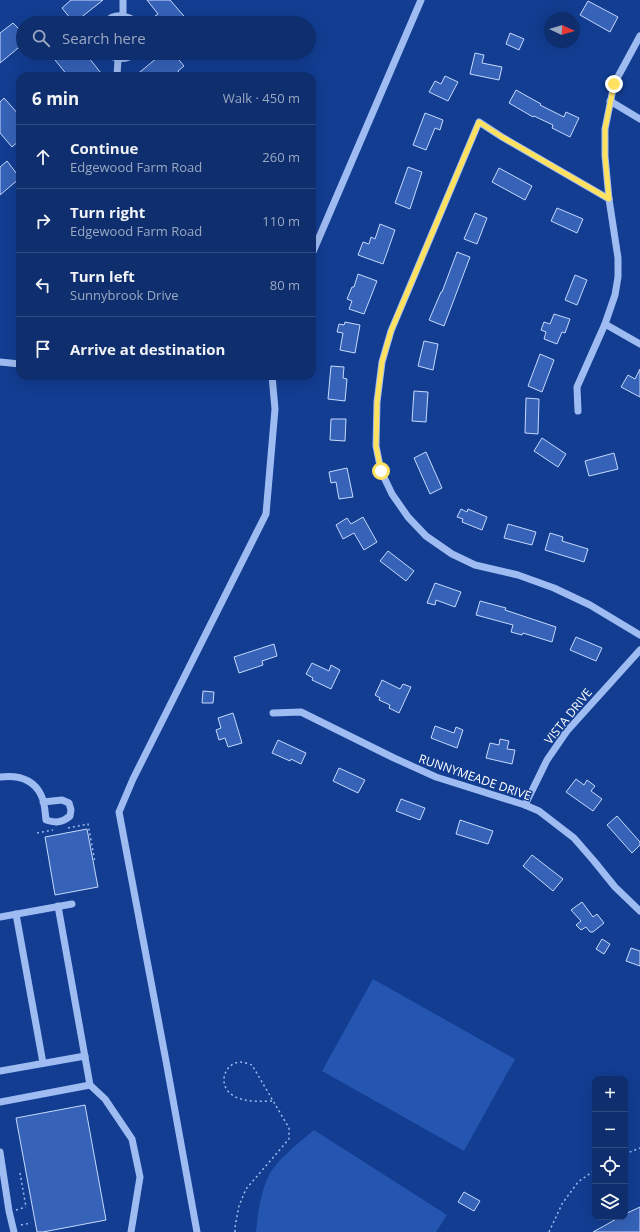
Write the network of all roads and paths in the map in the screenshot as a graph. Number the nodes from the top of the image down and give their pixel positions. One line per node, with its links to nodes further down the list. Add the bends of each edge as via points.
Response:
1 (123, 0): 3 (street)
2 (421, 0): 12 (street)
3 (123, 15): 4 (street); 5 (street)
4 (115, 16)
5 (126, 16)
6 (640, 36): 9 (street, via 614,84)
7 (118, 60): 8 (street)
8 (117, 72)
9 (610, 101): 10 (street); 11 (street, via 605,129)
10 (640, 119)
11 (609, 199): 13 (street, via 618,258 618,278); 19 (street, via 479,122 391,331 382,362 377,402 376,446 381,471 392,494 408,517 426,536 452,554 475,565 518,575 554,588 590,605)
12 (316, 245)
13 (605, 324): 14 (street); 18 (street, via 577,387)
14 (640, 344)
15 (0, 362): 16 (street)
16 (16, 364)
17 (272, 380): 50 (street, via 274,409 266,514 133,779 119,812)
18 (578, 411)
19 (640, 635)
20 (640, 650): 24 (street, VISTA DRIVE, via 567,731 547,760)
21 (273, 713): 24 (street, RUNNYMEADE DRIVE, via 301,712 436,777)
22 (0, 777): 23 (street, via 21,777 29,781 42,795)
23 (43, 802)
24 (525, 805): 31 (street, RUNNYMEADE DRIVE, via 539,811 574,838)
25 (66, 828): 28 (path, via 88,824)
26 (59, 829): 27 (path)
27 (37, 833)
28 (95, 862)
29 (72, 904): 30 (street)
30 (58, 906): 32 (street); 34 (street)
31 (640, 911)
32 (16, 914): 33 (street); 35 (street)
33 (0, 917)
34 (85, 1056): 35 (street); 37 (street)
35 (43, 1063): 36 (street)
36 (0, 1071)
37 (90, 1085): 39 (street); 49 (street, via 105,1099 132,1139 140,1177)
38 (274, 1101): 38 (path, via 252,1065 242,1062 232,1064 226,1071 226,1090 234,1096); 51 (path, via 289,1128 289,1139 246,1189 239,1206)
39 (0, 1102)
40 (640, 1148): 42 (path)
41 (0, 1152): 48 (street)
42 (628, 1153)
43 (592, 1172): 52 (path, via 578,1182 562,1204)
44 (20, 1173): 45 (path)
45 (26, 1207)
46 (31, 1223): 47 (path)
47 (19, 1225)
48 (14, 1232)
49 (131, 1232)
50 (197, 1232)
51 (236, 1232)
52 (548, 1232)

